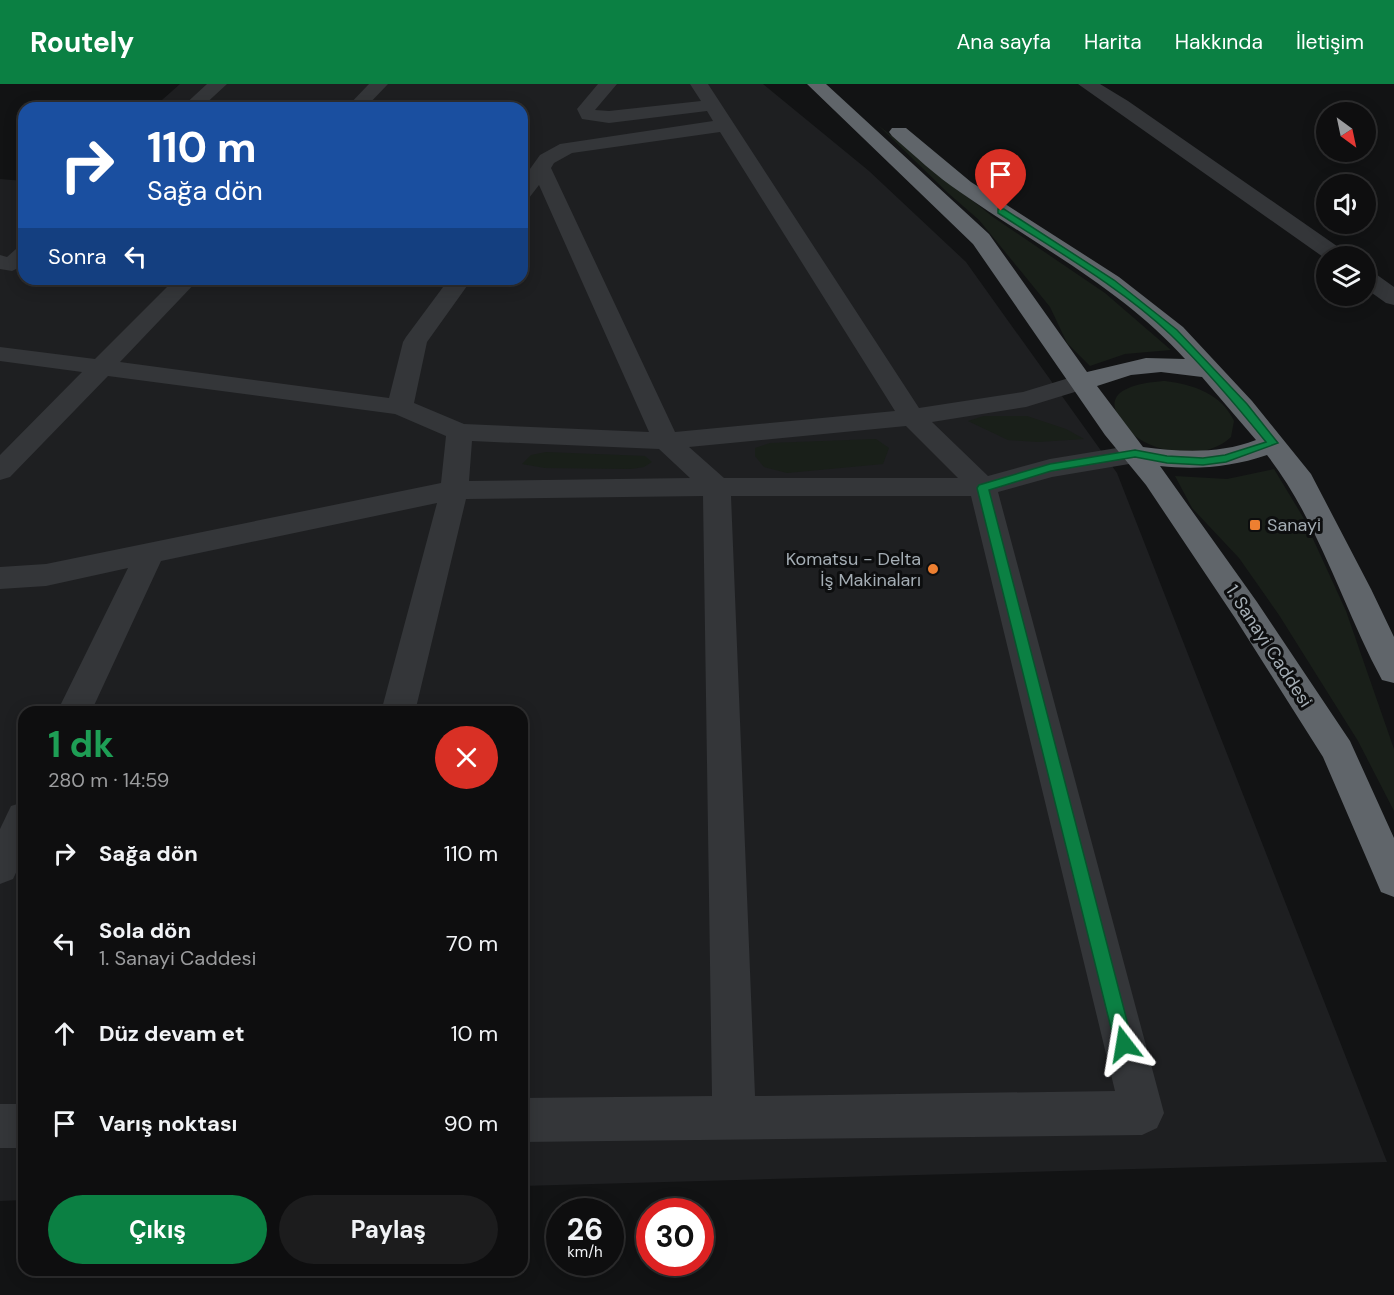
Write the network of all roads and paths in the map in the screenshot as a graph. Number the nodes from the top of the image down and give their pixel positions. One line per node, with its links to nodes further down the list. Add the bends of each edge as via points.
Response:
1 (218, 84): 7 (street)
2 (379, 84): 8 (street)
3 (608, 84): 9 (street, via 586,109 589,115 609,117)
4 (816, 84): 22 (highway, 1. Sanayi Caddesi, via 981,239)
5 (843, 84): 21 (highway, via 964,186 1111,282 1174,332)
6 (1087, 84): 12 (street)
7 (197, 102)
8 (361, 102)
9 (713, 105): 10 (street, via 567,148 555,153); 24 (street)
10 (541, 168): 11 (street); 26 (street)
11 (528, 186)
12 (1322, 246)
13 (18, 259): 14 (street, via 12,264)
14 (0, 262)
15 (182, 285): 20 (street)
16 (457, 285): 23 (street, via 415,342)
17 (1376, 285): 18 (street)
18 (1394, 298)
19 (0, 354): 20 (street)
20 (101, 368): 23 (street); 29 (street)
21 (1211, 372): 22 (highway, via 1185,365 1156,364); 27 (highway)
22 (1082, 382): 24 (street, via 1026,399); 28 (highway, 1. Sanayi Caddesi)
23 (400, 407): 25 (street)
24 (912, 417): 26 (street); 31 (street)
25 (460, 432): 26 (street); 32 (street)
26 (666, 441): 30 (street)
27 (1273, 443): 28 (highway, via 1226,459 1203,461); 35 (highway, via 1297,474)
28 (1135, 454): 31 (street, via 1050,468); 40 (highway, 1. Sanayi Caddesi, via 1240,600 1338,752)
29 (0, 471)
30 (717, 487): 31 (street); 32 (street); 41 (street)
31 (983, 488): 41 (street, via 1142,1113)
32 (454, 490): 33 (street); 37 (street)
33 (150, 554): 34 (street, via 46,575); 36 (street)
34 (0, 578)
35 (1394, 671)
36 (77, 706)
37 (400, 706)
38 (18, 830): 39 (street)
39 (0, 867)
40 (1394, 880)
41 (734, 1118): 42 (street)
42 (528, 1120)
43 (0, 1126): 44 (street)
44 (18, 1126)

